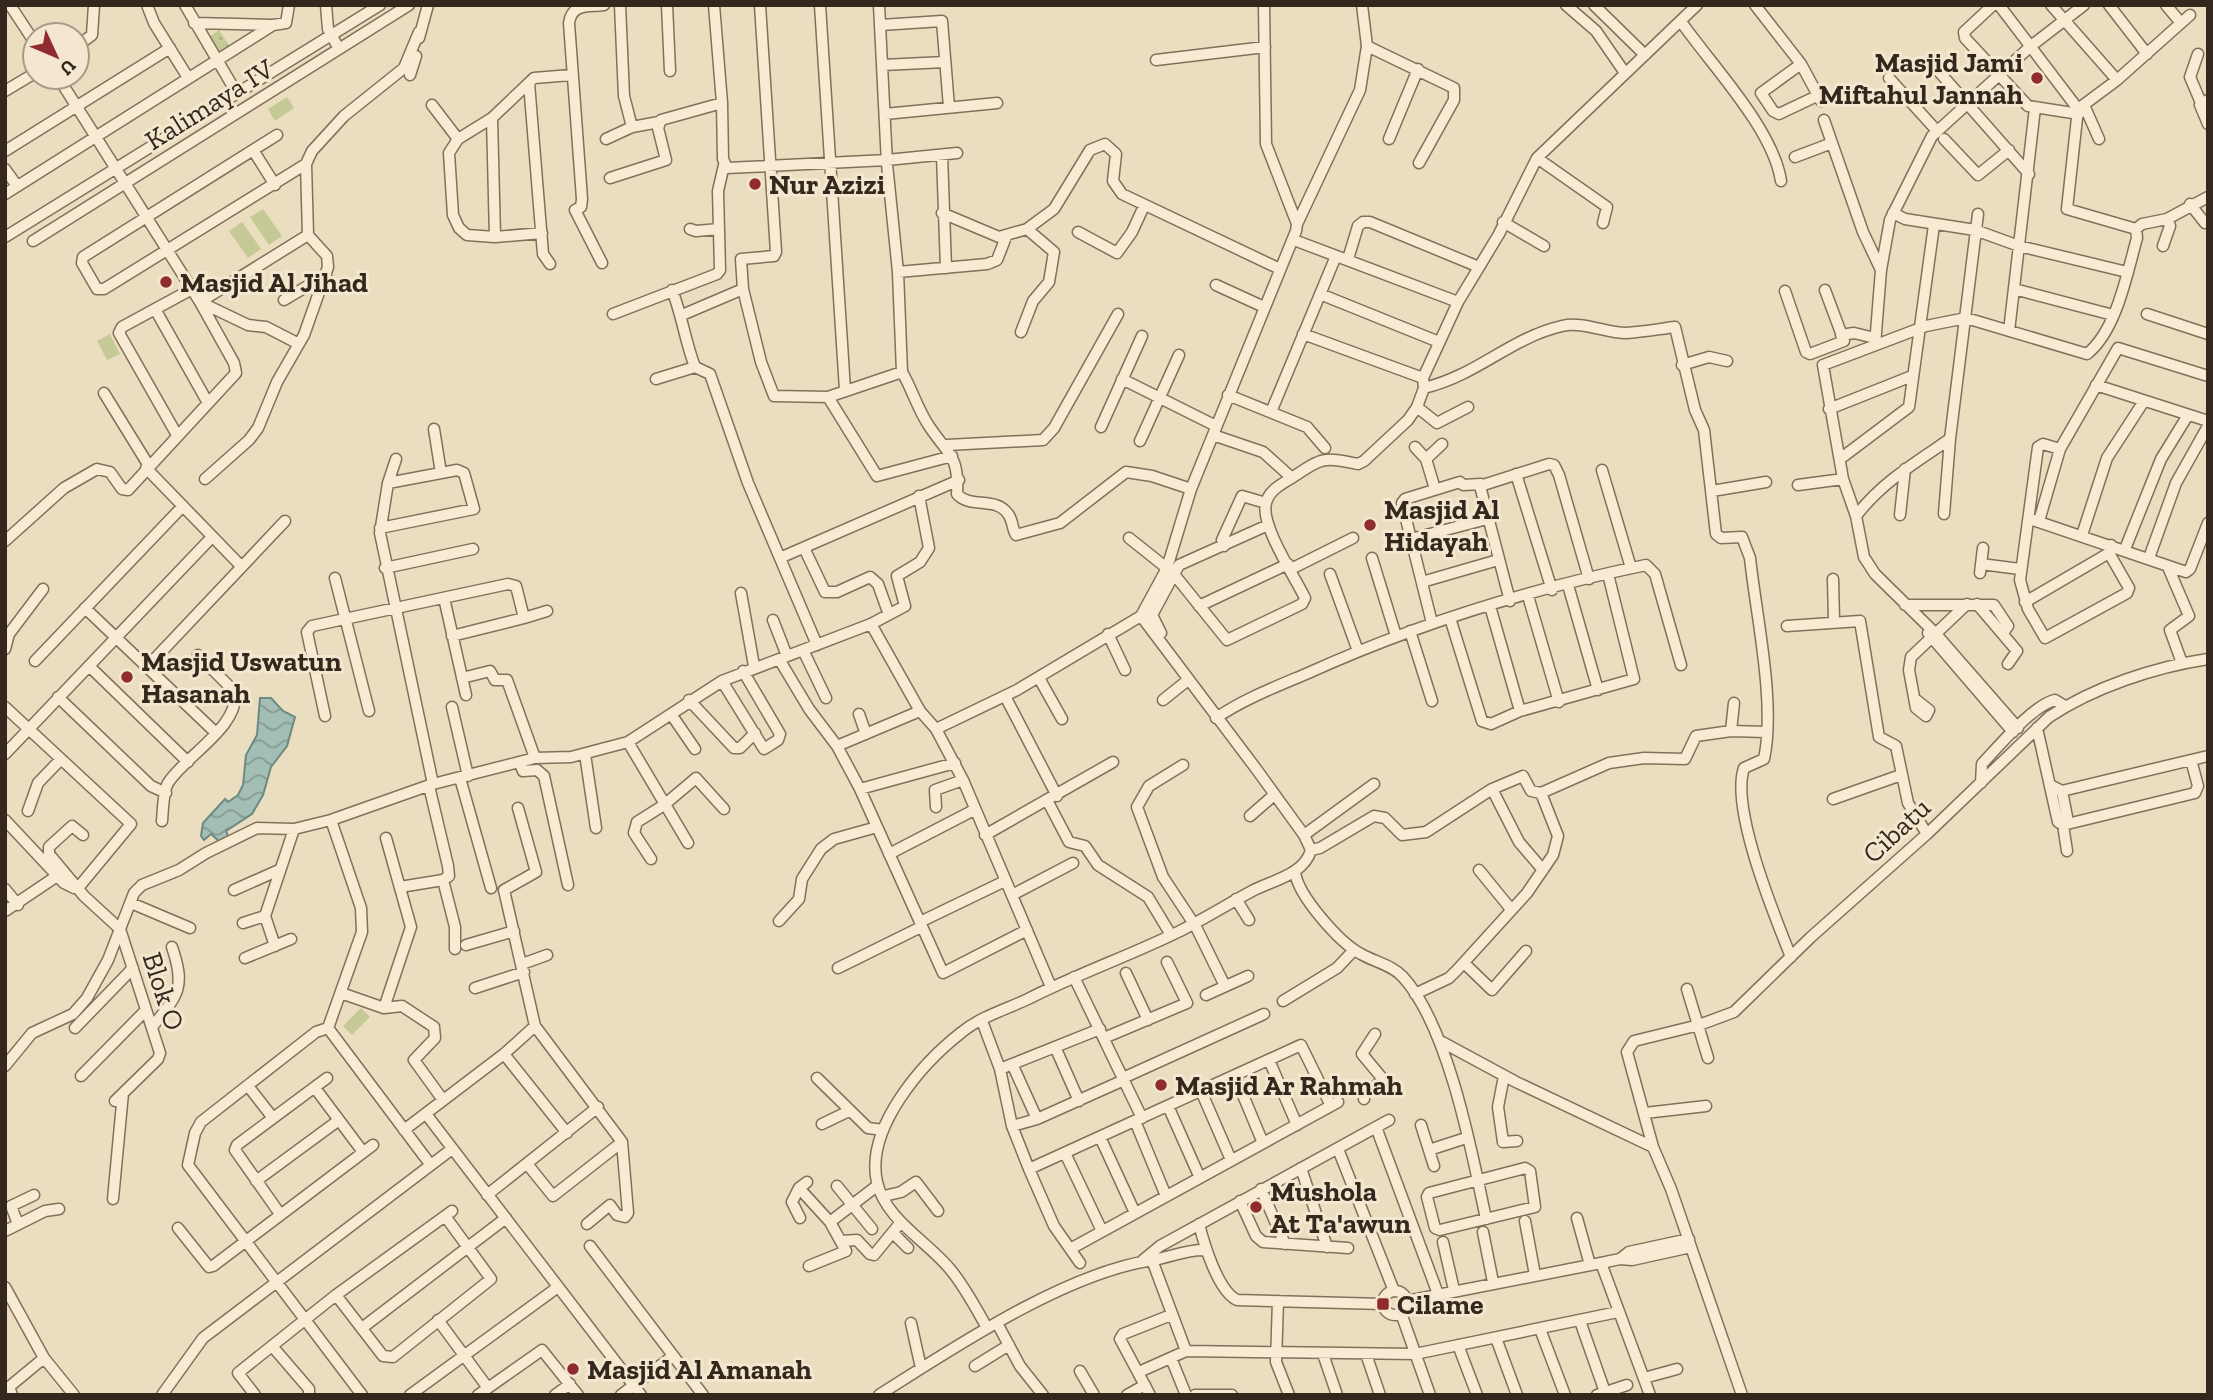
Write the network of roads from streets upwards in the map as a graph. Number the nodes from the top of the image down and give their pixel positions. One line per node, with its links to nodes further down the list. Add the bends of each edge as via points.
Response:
1 (10, 5): 31 (street)
2 (93, 5): 42 (street)
3 (147, 5): 47 (street)
4 (184, 5): 33 (street)
5 (289, 5): 36 (street, via 288,21)
6 (326, 5): 40 (street)
7 (380, 5): 32 (street)
8 (409, 5): 41 (street, Kalimaya IV)
9 (428, 5): 39 (street)
10 (604, 5): 62 (street, via 579,7 570,16)
11 (620, 5): 86 (street, via 624,96)
12 (667, 5): 59 (street)
13 (714, 5): 73 (street)
14 (760, 5): 108 (street)
15 (820, 5): 103 (street)
16 (879, 5): 37 (street)
17 (1264, 5): 45 (street)
18 (1362, 5): 44 (street)
19 (1566, 5): 60 (street, via 1596,31)
20 (1594, 5): 51 (street)
21 (1697, 5): 34 (street)
22 (1755, 5): 55 (street)
23 (1993, 5): 63 (street, via 1964,35)
24 (1999, 5): 46 (street)
25 (2051, 5): 30 (street)
26 (2084, 5): 30 (street)
27 (2109, 5): 49 (street)
28 (2166, 5): 35 (street)
29 (2190, 15): 35 (street)
30 (2063, 20): 46 (street); 66 (street)
31 (21, 21)
32 (353, 21): 38 (street); 41 (street)
33 (194, 23): 36 (street); 52 (street)
34 (1682, 23): 51 (street); 112 (street, via 1763,133 1778,163)
35 (2181, 23): 49 (street)
36 (273, 25): 52 (street)
37 (881, 25): 54 (street, via 942,21); 56 (street)
38 (341, 27): 40 (street); 43 (street)
39 (419, 32): 61 (street); 105 (street, via 404,68 344,116)
40 (330, 34): 48 (street); 71 (street)
41 (361, 35): 43 (street, Kalimaya IV)
42 (91, 36)
43 (350, 42): 48 (street, Kalimaya IV)
44 (1367, 46): 58 (street); 128 (street, via 1360,90)
45 (1265, 47): 53 (street); 128 (street, via 1266,144)
46 (2031, 47): 63 (street); 80 (street)
47 (170, 48): 64 (street); 77 (street)
48 (339, 49): 113 (street, Kalimaya IV)
49 (2147, 54): 66 (street)
50 (2198, 54): 72 (street, via 2190,77)
51 (1645, 55): 60 (street)
52 (216, 59): 64 (street); 71 (street)
53 (1156, 60)
54 (945, 62): 56 (street); 78 (street)
55 (1801, 64): 55 (street, via 1760,93 1779,114 1820,98)
56 (883, 65): 81 (street)
57 (1934, 66): 75 (street)
58 (1418, 69): 92 (street); 104 (street, via 1454,88 1455,94)
59 (670, 71)
60 (1625, 73): 101 (street)
61 (410, 75)
62 (571, 75): 68 (street, via 537,77); 149 (street, via 582,199 575,210)
63 (1999, 75): 75 (street); 79 (street)
64 (187, 76): 87 (street)
65 (1889, 78): 89 (street)
66 (2117, 80): 80 (street)
67 (21, 81): 69 (street)
68 (529, 83): 82 (street); 136 (street)
69 (5, 91)
70 (67, 91): 77 (street)
71 (236, 92): 107 (street)
72 (2204, 102): 85 (street)
73 (722, 103): 84 (street); 106 (street)
74 (997, 103): 78 (street)
75 (1967, 103): 89 (street); 96 (street)
76 (432, 105): 90 (street)
77 (77, 107): 87 (street); 97 (street)
78 (949, 107): 81 (street)
79 (2035, 108): 80 (street); 110 (street)
80 (2080, 109): 93 (street); 133 (street, via 2067,209)
81 (885, 114): 102 (street)
82 (492, 118): 90 (street); 139 (street)
83 (1824, 120): 94 (street)
84 (659, 122): 86 (street); 111 (street, via 666,160)
85 (2208, 124)
86 (632, 127): 91 (street)
87 (96, 135): 107 (street); 115 (street)
88 (277, 135): 95 (street)
89 (1940, 135): 96 (street, via 1978,175); 121 (street)
90 (458, 139): 139 (street, via 449,153 455,222 471,237)
91 (606, 139)
92 (1389, 139)
93 (2099, 139)
94 (1832, 143): 100 (street); 154 (street)
95 (253, 150): 114 (street); 123 (street)
96 (2009, 150): 110 (street)
97 (5, 151)
98 (957, 153): 99 (street)
99 (942, 155): 102 (street); 120 (street)
100 (1795, 157)
101 (1537, 158): 125 (street); 126 (street, via 1607,207)
102 (887, 160): 103 (street); 155 (street)
103 (830, 163): 108 (street); 198 (street)
104 (1419, 163)
105 (306, 164): 114 (street); 137 (street)
106 (724, 165): 108 (street); 131 (street, via 718,191)
107 (115, 167): 113 (street); 138 (street)
108 (770, 167): 160 (street, via 776,252 774,256 741,259)
109 (5, 169): 115 (street)
110 (2029, 174): 144 (street)
111 (610, 178)
112 (1781, 181)
113 (125, 183): 123 (street); 141 (street, Kalimaya IV)
114 (275, 185): 146 (street)
115 (17, 186): 116 (street)
116 (5, 194)
117 (2208, 197): 118 (street)
118 (2190, 204): 124 (street); 127 (street)
119 (1144, 206): 132 (street, via 1115,187 1116,154 1105,144 1090,150 1063,199); 135 (street, via 1117,253); 153 (street)
120 (942, 213): 140 (street); 152 (street)
121 (1893, 213): 129 (street); 154 (street)
122 (1978, 214): 134 (street)
123 (147, 217): 146 (street); 146 (street, via 81,259 97,289)
124 (2168, 219): 133 (street); 145 (street)
125 (1503, 222): 143 (street); 151 (street)
126 (1603, 223)
127 (2205, 223)
128 (1297, 224): 142 (street)
129 (1934, 225): 134 (street); 177 (street)
130 (690, 229): 131 (street)
131 (719, 229): 162 (street, via 717,274)
132 (1027, 229): 140 (street); 178 (street, via 1054,252 1049,282 1033,301)
133 (2136, 229): 156 (street)
134 (1975, 230): 144 (street); 176 (street)
135 (1077, 232)
136 (542, 233): 139 (street); 150 (street, via 543,254)
137 (308, 235): 157 (street, via 327,256); 167 (street)
138 (5, 237)
139 (495, 237)
140 (1006, 237): 152 (street, via 997,260)
141 (33, 240)
142 (1294, 240): 147 (street); 153 (street)
143 (1544, 246)
144 (2019, 246): 156 (street); 161 (street)
145 (2163, 246)
146 (168, 251): 159 (street)
147 (1336, 256): 148 (street); 165 (street)
148 (1348, 259): 151 (street, via 1358,226 1370,222); 168 (street)
149 (602, 263)
150 (550, 264)
151 (1479, 267): 168 (street)
152 (946, 268): 155 (street)
153 (1280, 269): 169 (street)
154 (1881, 270): 185 (street)
155 (898, 272): 191 (street)
156 (2127, 272): 175 (street)
157 (326, 275): 166 (street); 186 (street)
158 (1216, 285): 169 (street)
159 (192, 289): 167 (street); 170 (street)
160 (743, 289): 174 (street); 201 (street, via 772,394 789,399)
161 (2014, 289): 175 (street); 179 (street)
162 (672, 290): 171 (street); 174 (street)
163 (1825, 290): 182 (street)
164 (1785, 291): 182 (street, via 1807,352 1843,343)
165 (1320, 293): 180 (street); 184 (street)
166 (284, 300)
167 (200, 302): 186 (street); 204 (street, via 236,368 233,378)
168 (1458, 302): 184 (street)
169 (1264, 307): 200 (street)
170 (155, 309): 204 (street); 214 (street, via 119,333)
171 (613, 314)
172 (1118, 314): 218 (street, via 1043,440)
173 (2147, 314): 181 (street)
174 (682, 315): 190 (street, via 682,331)
175 (2113, 315): 179 (street, via 2087,354)
176 (1966, 318): 177 (street); 179 (street); 215 (street)
177 (1918, 329): 185 (street); 192 (street)
178 (1021, 331)
179 (2009, 331)
180 (1303, 334): 196 (street); 208 (street)
181 (2208, 334)
182 (1841, 335): 185 (street, via 1854,333)
183 (1142, 336): 195 (street)
184 (1439, 341): 196 (street)
185 (1875, 341): 207 (street, via 1823,365)
186 (299, 344): 233 (street, via 254,434)
187 (1179, 355): 202 (street)
188 (1727, 360): 189 (street, via 1709,358)
189 (1682, 365): 196 (street, via 1675,327 1625,333 1563,326 1503,349 1457,378); 241 (street, via 1704,430)
190 (695, 367): 194 (street); 266 (street, via 710,374 748,483)
191 (902, 372): 198 (street); 218 (street, via 929,426)
192 (1912, 376): 207 (street); 225 (street, via 1905,413)
193 (2208, 376): 197 (street, via 2118,348)
194 (656, 379)
195 (1122, 379): 202 (street); 211 (street)
196 (1424, 383): 205 (street)
197 (2096, 385): 203 (street); 221 (street)
198 (845, 390): 201 (street)
199 (104, 393): 226 (street)
200 (1228, 395): 208 (street); 213 (street)
201 (828, 397): 222 (street, via 877,476)
202 (1160, 397): 213 (street); 216 (street)
203 (2144, 401): 209 (street); 254 (street, via 2107,458)
204 (208, 403): 214 (street)
205 (1417, 407): 206 (street, via 1437,423); 231 (street, via 1364,461 1358,464 1329,458 1310,464)
206 (1468, 407)
207 (1829, 408): 225 (street)
208 (1270, 412): 220 (street, via 1307,427)
209 (2188, 415): 210 (street); 264 (street, via 2157,469)
210 (2208, 423): 268 (street, via 2176,484)
211 (1101, 427)
212 (434, 429): 229 (street)
213 (1214, 430): 231 (street, via 1263,452); 239 (street)
214 (177, 435): 226 (street)
215 (1950, 439): 227 (street); 245 (street)
216 (1140, 441)
217 (1442, 444): 224 (street)
218 (947, 445): 222 (street)
219 (1415, 447): 224 (street)
220 (1325, 448)
221 (2060, 449): 249 (street); 249 (street, via 2038,447)
222 (952, 456): 234 (street)
223 (396, 459): 236 (street)
224 (1426, 459): 240 (street)
225 (1840, 459): 232 (street)
226 (148, 467): 244 (street); 259 (street, via 126,491 104,469 77,479)
227 (1905, 469): 246 (street); 247 (street, via 1877,491)
228 (1602, 470): 274 (street)
229 (441, 473): 236 (street); 253 (street, via 464,473 474,509)
230 (1516, 474): 237 (street); 280 (street, via 1554,465); 285 (street)
231 (1292, 478): 243 (street, via 1271,492)
232 (1843, 478): 238 (street); 247 (street)
233 (205, 479)
234 (960, 480): 239 (street, via 957,491 961,498 1002,508 1016,535 1060,523 1126,472); 242 (street)
235 (1766, 482): 241 (street)
236 (387, 483): 253 (street)
237 (1481, 484): 240 (street, via 1460,482); 248 (street)
238 (1798, 485)
239 (1191, 489): 276 (street)
240 (1435, 489): 258 (street, via 1403,501)
241 (1712, 491): 362 (street, via 1716,534 1742,537 1747,544 1757,608)
242 (919, 496): 266 (street); 298 (street, via 929,548 920,562 897,576 905,605)
243 (1266, 503): 252 (street); 260 (street, via 1242,496 1222,540)
244 (182, 507): 255 (street); 296 (street)
245 (1944, 514)
246 (1900, 515)
247 (1856, 516): 294 (street, via 1868,565)
248 (1488, 519): 258 (street); 269 (street)
249 (2034, 520): 254 (street); 275 (street)
250 (285, 521): 270 (street)
251 (2208, 523): 272 (street, via 2190,569)
252 (1268, 525): 260 (street); 271 (street)
253 (380, 528): 273 (street)
254 (2082, 535): 263 (street)
255 (212, 537): 270 (street); 313 (street)
256 (1129, 538): 276 (street)
257 (1353, 538): 271 (street)
258 (1410, 539): 282 (street)
259 (5, 541)
260 (1224, 546): 276 (street)
261 (1983, 548): 275 (street, via 1980,568)
262 (473, 549): 273 (street)
263 (2110, 549): 264 (street); 290 (street); 290 (street, via 2129,588 2127,593 2048,638)
264 (2125, 549): 268 (street)
265 (806, 552): 298 (street, via 825,592 837,592 870,577 878,584)
266 (782, 557): 314 (street)
267 (1371, 558): 312 (street)
268 (2149, 558): 272 (street)
269 (1498, 560): 282 (street); 289 (street)
270 (241, 566): 327 (street)
271 (1289, 567): 292 (street); 292 (street, via 1304,603 1229,639)
272 (2168, 567): 322 (street, via 2189,615 2170,629)
273 (385, 568): 295 (street)
274 (1631, 568): 278 (street); 324 (street, via 1646,565 1652,569)
275 (2020, 569): 290 (street)
276 (1170, 570): 292 (street); 299 (street); 335 (street, via 1153,619)
277 (1330, 574): 317 (street)
278 (1608, 574): 280 (street); 334 (street, via 1635,675 1630,681)
279 (335, 578): 302 (street)
280 (1589, 579): 283 (street)
281 (1833, 579): 304 (street)
282 (1422, 582): 305 (street)
283 (1568, 585): 285 (street); 334 (street)
284 (43, 589): 315 (street, via 9,634)
285 (1552, 590): 287 (street)
286 (741, 593): 326 (street)
287 (1528, 596): 289 (street); 344 (street)
288 (444, 598): 295 (street); 300 (street, via 513,583); 311 (street)
289 (1510, 601): 293 (street)
290 (2025, 602)
291 (1972, 604): 294 (street); 310 (street); 323 (street, via 2018,653)
292 (1199, 606)
293 (1490, 606): 301 (street); 351 (street)
294 (1905, 606): 310 (street)
295 (393, 607): 302 (street); 385 (street)
296 (85, 608): 313 (street); 321 (street)
297 (547, 611): 300 (street)
298 (888, 612): 306 (street)
299 (1141, 616): 309 (street); 332 (street)
300 (524, 618): 311 (street)
301 (1450, 618): 305 (street); 351 (street, via 1482,721 1491,724)
302 (347, 619): 349 (street); 355 (street, via 314,625 307,632)
303 (773, 620): 319 (street)
304 (1834, 622): 307 (street); 380 (street, via 1862,624 1879,737 1896,746)
305 (1432, 623): 308 (street)
306 (871, 624): 314 (street); 350 (street)
307 (1787, 626)
308 (1410, 631): 312 (street); 343 (street)
309 (1108, 634): 328 (street); 331 (street)
310 (1931, 634): 340 (street, via 1909,662); 360 (street)
311 (452, 636): 330 (street)
312 (1396, 636): 317 (street)
313 (116, 638): 325 (street); 327 (street)
314 (817, 645): 316 (street)
315 (5, 649)
316 (803, 650): 319 (street); 339 (street)
317 (1357, 651): 354 (street)
318 (198, 655): 363 (street, via 235,693 228,719)
319 (783, 658): 326 (street); 367 (street, via 809,709)
320 (2208, 659): 322 (street, Cibatu)
321 (34, 661)
322 (2182, 663): 346 (street, Cibatu)
323 (2008, 664)
324 (1681, 665)
325 (89, 666): 338 (street); 375 (street)
326 (754, 666): 329 (street)
327 (147, 667): 363 (street)
328 (1125, 670)
329 (743, 671): 333 (street); 364 (street, via 780,737 764,749)
330 (462, 678): 336 (street); 372 (street, via 490,671 495,680 507,680)
331 (1039, 678): 337 (street); 356 (street)
332 (1188, 680): 342 (street); 354 (street)
333 (722, 681): 341 (street); 364 (street)
334 (1598, 690): 344 (street)
335 (1203, 692)
336 (466, 695)
337 (1005, 696): 359 (street); 392 (street)
338 (58, 698): 358 (street); 389 (street, via 151,786)
339 (826, 698)
340 (1915, 699)
341 (689, 700): 352 (street); 364 (street, via 734,748)
342 (1163, 700)
343 (1432, 701)
344 (1559, 702): 351 (street)
345 (1734, 703): 361 (street)
346 (2064, 706): 357 (street, Cibatu); 360 (street, via 2055,700 2047,702)
347 (5, 707): 358 (street)
348 (452, 707): 381 (street)
349 (369, 711)
350 (920, 711): 359 (street); 365 (street)
351 (1520, 711)
352 (671, 714): 366 (street); 368 (street)
353 (859, 714): 365 (street)
354 (1221, 715): 391 (street)
355 (325, 716)
356 (1062, 719)
357 (2037, 728): 383 (street, Cibatu); 388 (street)
358 (28, 729): 369 (street); 373 (street)
359 (936, 729): 378 (street)
360 (2016, 730): 383 (street, via 1982,764)
361 (1731, 731): 362 (street); 390 (street, via 1694,737 1685,759 1609,763)
362 (1766, 732): 455 (street, via 1764,759 1744,768 1741,787 1760,877)
363 (216, 733): 375 (street)
364 (755, 733)
365 (866, 734): 367 (street)
366 (628, 742): 370 (street); 394 (street)
367 (837, 746): 386 (street)
368 (695, 749)
369 (5, 754)
370 (585, 754): 372 (street); 406 (street)
371 (2208, 757): 374 (street)
372 (535, 758): 376 (street)
373 (61, 759): 399 (street, via 38,783); 428 (street, via 131,824)
374 (2191, 760): 388 (street); 404 (street, via 2198,786 2195,793)
375 (188, 761): 389 (street, via 167,784)
376 (519, 762): 381 (street); 426 (street, via 523,771 537,770 544,776)
377 (1113, 762): 392 (street)
378 (955, 763): 382 (street); 386 (street)
379 (1183, 765): 442 (street, via 1149,786 1137,807 1163,877)
380 (1901, 775): 393 (street); 408 (street, via 1908,803)
381 (464, 777): 385 (street); 429 (street)
382 (963, 780): 395 (street, via 935,790); 398 (street)
383 (1980, 783): 408 (street, Cibatu)
384 (1374, 784): 411 (street)
385 (431, 785): 402 (street); 424 (street, via 448,866 449,876)
386 (860, 789): 405 (street)
387 (1492, 789): 390 (street, via 1523,776 1531,791); 414 (street, via 1426,832 1402,835 1385,818 1374,816); 421 (street, via 1518,842)
388 (2057, 789): 404 (street, via 2058,822)
389 (166, 793): 403 (street)
390 (1541, 793): 421 (street, via 1558,836)
391 (1274, 795): 400 (street); 411 (street)
392 (1052, 799): 410 (street); 448 (street, via 1069,842 1085,846 1097,865 1148,897)
393 (1833, 799)
394 (664, 805): 397 (street, via 696,778); 413 (street); 417 (street, via 637,822 634,829)
395 (936, 807)
396 (518, 808): 446 (street, via 536,872 505,888)
397 (724, 809)
398 (974, 810): 410 (street); 416 (street)
399 (29, 811)
400 (1250, 816)
401 (5, 820): 423 (street)
402 (331, 820): 407 (street); 469 (street, via 363,922)
403 (162, 821)
404 (2066, 824): 415 (street)
405 (877, 827): 416 (street); 440 (street, via 834,839 821,849 802,879 800,899)
406 (596, 828)
407 (294, 829): 419 (street); 434 (street, via 274,827 246,834 142,885)
408 (1927, 834): 455 (street, Cibatu)
409 (83, 835): 428 (street, via 72,826 66,828 48,850)
410 (985, 835): 425 (street)
411 (1304, 835): 414 (street)
412 (386, 838): 427 (street)
413 (688, 843)
414 (1311, 850): 422 (street)
415 (2067, 850)
416 (888, 854): 443 (street)
417 (651, 859)
418 (1073, 863): 432 (street)
419 (279, 870): 430 (street); 438 (street)
420 (1479, 870): 436 (street)
421 (1543, 870): 436 (street)
422 (1295, 872): 433 (street); 452 (street, via 1317,912)
423 (57, 876): 428 (street); 435 (street)
424 (443, 880): 427 (street); 446 (street, via 460,947)
425 (1005, 881): 432 (street); 443 (street)
426 (568, 885)
427 (400, 887): 473 (street, via 411,927)
428 (78, 888): 445 (street)
429 (491, 888)
430 (234, 890)
431 (6, 891): 435 (street)
432 (1012, 895): 447 (street)
433 (1236, 899): 439 (street); 442 (street)
434 (131, 903): 444 (street); 445 (street)
435 (18, 905): 437 (street)
436 (1510, 908): 458 (street)
437 (5, 911)
438 (265, 916): 441 (street); 450 (street)
439 (1249, 920)
440 (779, 921)
441 (243, 923)
442 (1194, 923): 448 (street); 465 (street)
443 (920, 925): 447 (street, via 943,974); 461 (street)
444 (190, 928)
445 (120, 929): 459 (street, Blok O); 490 (street, via 108,960 78,1009 32,1033)
446 (514, 930): 460 (street)
447 (1027, 930): 466 (street)
448 (1171, 935): 464 (street)
449 (290, 939): 450 (street)
450 (275, 946): 456 (street)
451 (172, 947): 480 (street, via 181,977 179,991)
452 (1354, 950): 470 (street, via 1400,974); 472 (street, via 1337,968)
453 (1526, 951): 458 (street, via 1492,990)
454 (547, 956): 460 (street)
455 (1791, 957): 478 (street, Cibatu, via 1734,1012)
456 (244, 958)
457 (1167, 962): 476 (street, via 1187,1003)
458 (1464, 963): 470 (street, via 1449,978)
459 (133, 968): 474 (street, Blok O); 481 (street)
460 (523, 968): 467 (street); 479 (street)
461 (838, 968)
462 (1126, 973): 476 (street)
463 (1248, 976): 465 (street)
464 (1074, 977): 466 (street); 483 (street)
465 (1225, 986): 471 (street)
466 (1051, 987): 477 (street)
467 (475, 988)
468 (1687, 989): 478 (street)
469 (341, 993): 473 (street); 482 (street)
470 (1415, 994): 485 (street)
471 (1206, 995)
472 (1283, 1001)
473 (384, 1008): 504 (street, via 402,1006 435,1028 435,1038 414,1060)
474 (146, 1010): 480 (street, Blok O); 493 (street)
475 (1264, 1014): 498 (street)
476 (1149, 1020): 483 (street)
477 (982, 1021): 492 (street); 524 (street, via 961,1032 925,1069)
478 (1699, 1025): 488 (street); 511 (street, Cibatu, via 1634,1041 1627,1052)
479 (535, 1026): 487 (street); 509 (street)
480 (152, 1027): 502 (street, Blok O, via 159,1057)
481 (75, 1028)
482 (328, 1028): 499 (street); 523 (street)
483 (1102, 1034): 486 (street); 498 (street)
484 (1376, 1034): 503 (street, via 1362,1054 1382,1078)
485 (1442, 1042): 495 (street); 527 (street)
486 (1056, 1049): 491 (street); 506 (street)
487 (504, 1054): 504 (street); 525 (street)
488 (1708, 1058)
489 (1269, 1060): 494 (street); 519 (street); 519 (street, via 1301,1045 1334,1104)
490 (5, 1066)
491 (1013, 1066): 492 (street); 514 (street)
492 (1000, 1069): 521 (street)
493 (80, 1076)
494 (1235, 1076): 501 (street); 530 (street)
495 (1504, 1076): 528 (street, via 1498,1124 1503,1142); 532 (street)
496 (327, 1078): 500 (street)
497 (817, 1078): 510 (street)
498 (1123, 1079): 506 (street); 515 (street)
499 (248, 1086): 513 (street); 579 (street, via 198,1126 188,1165)
500 (315, 1088): 513 (street); 516 (street)
501 (1201, 1091): 507 (street); 538 (street)
502 (123, 1093): 505 (street, Blok O); 555 (street)
503 (1364, 1099)
504 (443, 1100): 512 (street)
505 (115, 1101)
506 (1079, 1101): 514 (street)
507 (1168, 1106): 515 (street); 544 (street)
508 (1706, 1106): 511 (street)
509 (598, 1107): 525 (street); 529 (street)
510 (849, 1111): 518 (street); 524 (street, via 868,1128)
511 (1646, 1112): 532 (street)
512 (426, 1114): 523 (street); 533 (street)
513 (273, 1118): 546 (street, via 236,1150)
514 (1037, 1118): 521 (street)
515 (1138, 1119): 526 (street); 554 (street)
516 (339, 1120): 536 (street); 546 (street)
517 (1389, 1120): 522 (street)
518 (822, 1124)
519 (1297, 1125): 530 (street)
520 (1421, 1125): 535 (street)
521 (1012, 1126): 543 (street)
522 (1376, 1127): 534 (street); 603 (street)
523 (404, 1130): 539 (street)
524 (883, 1130): 547 (street, via 875,1166)
525 (567, 1133): 540 (street)
526 (1100, 1137): 537 (street); 561 (street)
527 (1466, 1138): 535 (street); 545 (street)
528 (1517, 1141)
529 (622, 1142): 540 (street, via 553,1196); 550 (street)
530 (1263, 1143): 538 (street)
531 (373, 1144): 536 (street)
532 (1653, 1147): 582 (street)
533 (452, 1149): 539 (street); 552 (street)
534 (1338, 1149): 542 (street); 602 (street)
535 (1429, 1150): 541 (street)
536 (363, 1152): 562 (street)
537 (1065, 1153): 543 (street); 576 (street)
538 (1231, 1160): 544 (street)
539 (430, 1164): 597 (street)
540 (528, 1165): 552 (street)
541 (1434, 1166)
542 (1301, 1168): 549 (street); 586 (street)
543 (1029, 1169): 588 (street, via 1054,1226)
544 (1200, 1178): 554 (street)
545 (1478, 1180): 566 (street); 566 (street, via 1527,1169 1535,1205); 566 (street, via 1427,1196 1435,1228 1440,1230)
546 (256, 1181): 562 (street)
547 (877, 1185): 553 (street); 557 (street)
548 (837, 1186): 557 (street)
549 (1261, 1189): 556 (street); 583 (street)
550 (628, 1193): 558 (street); 558 (street, via 625,1217)
551 (34, 1195): 570 (street, via 11,1206)
552 (487, 1195): 563 (street)
553 (884, 1196): 560 (street, via 916,1182); 569 (street)
554 (1166, 1196): 561 (street)
555 (113, 1199)
556 (1240, 1201): 572 (street); 583 (street, via 1259,1240)
557 (853, 1204): 568 (street); 574 (street)
558 (610, 1205): 571 (street)
559 (60, 1209): 570 (street)
560 (937, 1211)
561 (1135, 1213): 576 (street)
562 (281, 1214): 579 (street)
563 (506, 1218): 585 (street); 600 (street)
564 (800, 1218): 568 (street, via 792,1202 803,1185)
565 (1577, 1218): 594 (street)
566 (1486, 1219)
567 (1525, 1221): 596 (street)
568 (830, 1222): 580 (street)
569 (901, 1222): 578 (street); 615 (street, via 950,1269)
570 (18, 1224): 575 (street)
571 (587, 1224)
572 (1199, 1224): 590 (street); 591 (street, via 1160,1246)
573 (178, 1228): 579 (street, via 211,1267)
574 (872, 1228)
575 (5, 1231)
576 (1102, 1231): 588 (street)
577 (1483, 1232): 598 (street)
578 (893, 1233): 580 (street, via 872,1255 857,1240); 587 (street)
579 (246, 1241): 597 (street)
580 (842, 1241): 595 (street, via 844,1254)
581 (1443, 1242): 601 (street)
582 (1690, 1243): 593 (street, via 1629,1252); 673 (street)
583 (1285, 1244): 586 (street)
584 (590, 1246): 628 (street)
585 (469, 1247): 604 (street, via 448,1214); 612 (street, via 491,1279); 616 (street)
586 (1327, 1247): 589 (street)
587 (908, 1248)
588 (1072, 1248): 592 (street)
589 (1348, 1248)
590 (1206, 1250): 591 (street); 605 (street, via 1230,1297)
591 (1148, 1260): 610 (street); 615 (street, via 1090,1279)
592 (1080, 1263)
593 (1601, 1264): 594 (street); 608 (street)
594 (1590, 1265): 596 (street)
595 (809, 1266)
596 (1535, 1275): 598 (street)
597 (276, 1281): 611 (street); 637 (street, via 202,1338)
598 (1493, 1282): 601 (street)
599 (5, 1287): 629 (street)
600 (558, 1287): 627 (street); 639 (street)
601 (1454, 1290): 603 (street)
602 (1394, 1291): 606 (street, via 1403,1293); 607 (street, via 1386,1295)
603 (1438, 1294): 606 (street)
604 (336, 1295): 611 (street); 616 (street)
605 (1278, 1301): 607 (street); 623 (street)
606 (1407, 1301): 609 (street)
607 (1383, 1304): 609 (street, via 1388,1312)
608 (1618, 1312): 613 (street); 636 (street)
609 (1401, 1313): 626 (street)
610 (1171, 1315): 622 (street); 635 (street, via 1121,1337)
611 (305, 1319): 621 (street); 651 (street)
612 (438, 1320): 616 (street, via 389,1358); 627 (street)
613 (1580, 1321): 617 (street); 643 (street)
614 (911, 1323): 632 (street)
615 (992, 1325): 619 (street); 632 (street)
616 (362, 1328)
617 (1540, 1329): 618 (street); 671 (street)
618 (1496, 1338): 620 (street); 670 (street)
619 (1009, 1345): 631 (street); 660 (street)
620 (1458, 1345): 626 (street); 669 (street)
621 (272, 1346): 649 (street, via 239,1373); 650 (street, via 309,1389)
622 (1186, 1351): 623 (street); 630 (street)
623 (1276, 1354): 624 (street); 665 (street)
624 (1323, 1354): 625 (street); 666 (street)
625 (1366, 1354): 626 (street); 667 (street)
626 (1415, 1354): 668 (street)
627 (464, 1355): 641 (street); 652 (street)
628 (673, 1356): 639 (street); 658 (street)
629 (44, 1358): 645 (street, via 9,1387); 646 (street)
630 (1171, 1358): 635 (street); 663 (street)
631 (975, 1366)
632 (921, 1368): 659 (street)
633 (1677, 1369): 636 (street)
634 (1080, 1371): 661 (street)
635 (1139, 1372): 642 (street)
636 (1644, 1378): 672 (street)
637 (170, 1383): 647 (street); 648 (street)
638 (570, 1384): 641 (street, via 542,1350); 654 (street); 655 (street)
639 (634, 1385): 656 (street); 657 (street)
640 (1627, 1385): 643 (street)
641 (488, 1388): 653 (street)
642 (1147, 1390): 662 (street)
643 (1601, 1393)
644 (1197, 1394): 664 (street)
645 (12, 1395)
646 (74, 1395)
647 (162, 1395)
648 (175, 1395)
649 (255, 1395)
650 (309, 1395)
651 (362, 1395)
652 (410, 1395)
653 (478, 1395)
654 (555, 1395)
655 (578, 1395)
656 (621, 1395)
657 (641, 1395)
658 (703, 1395)
659 (879, 1395)
660 (1043, 1395)
661 (1094, 1395)
662 (1127, 1395)
663 (1186, 1395)
664 (1232, 1395)
665 (1289, 1395)
666 (1337, 1395)
667 (1380, 1395)
668 (1430, 1395)
669 (1477, 1395)
670 (1517, 1395)
671 (1565, 1395)
672 (1650, 1395)
673 (1742, 1395)

